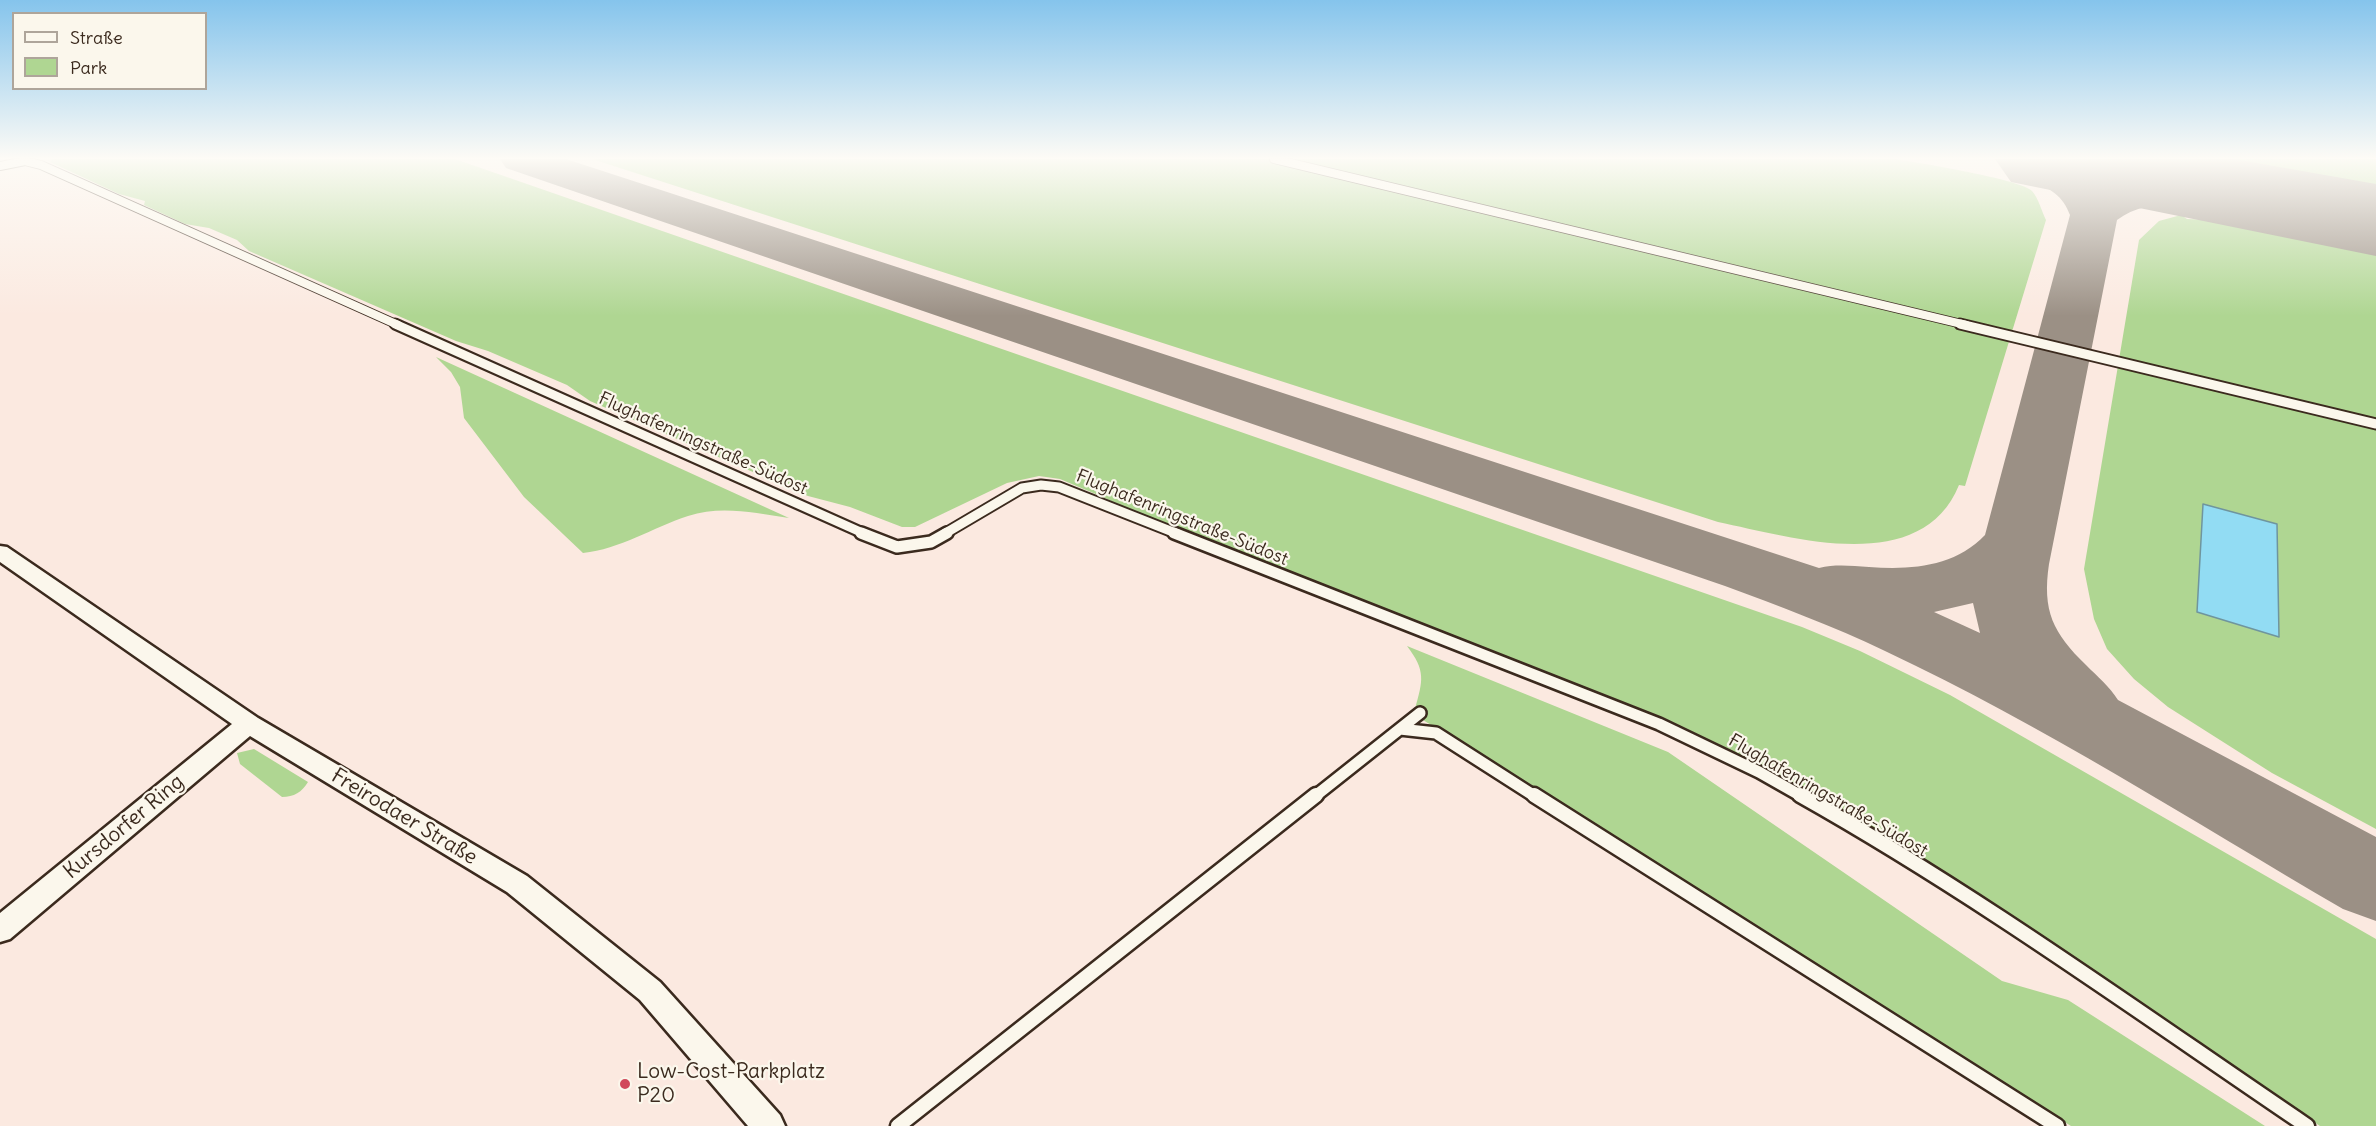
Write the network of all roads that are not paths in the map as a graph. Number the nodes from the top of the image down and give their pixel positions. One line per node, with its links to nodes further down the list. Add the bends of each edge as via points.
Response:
1 (145, 212): 12 (lane, Flughafenringstraße-Südost, via 897,547 932,542 1022,488 1059,487 1659,724 1759,772 1878,839)
2 (1493, 212): 3 (lane)
3 (2376, 424)
4 (0, 552): 6 (street, Freirodaer Straße)
5 (1420, 713): 7 (lane)
6 (249, 724): 8 (street, Kursdorfer Ring); 9 (street, Freirodaer Straße, via 518,884 650,992)
7 (1400, 729): 10 (lane); 11 (lane, via 1436,734)
8 (0, 930)
9 (770, 1126)
10 (898, 1126)
11 (2057, 1126)
12 (2307, 1126)

